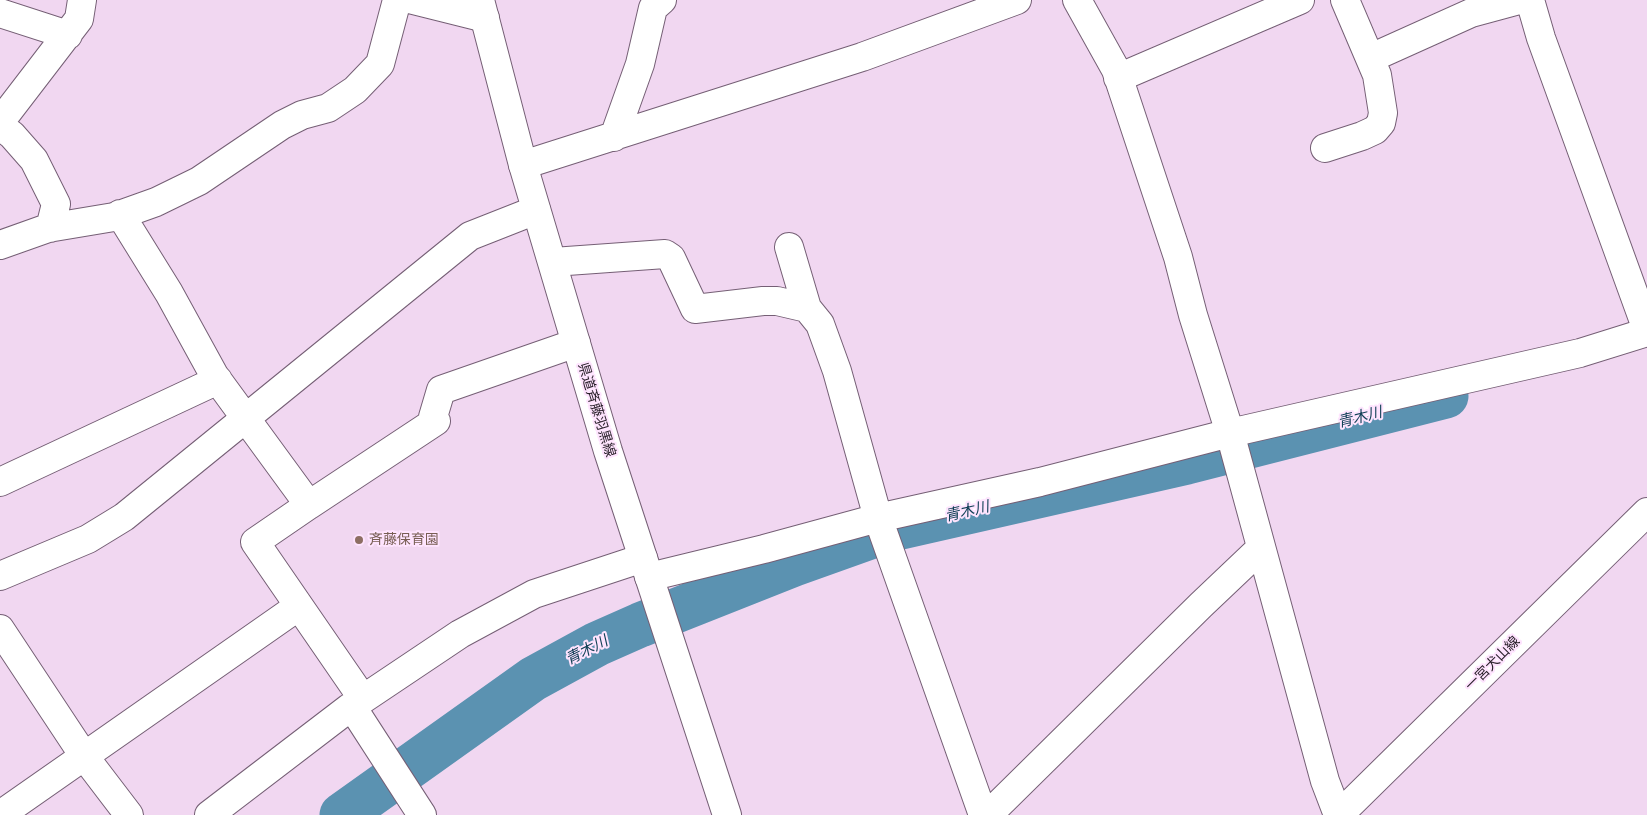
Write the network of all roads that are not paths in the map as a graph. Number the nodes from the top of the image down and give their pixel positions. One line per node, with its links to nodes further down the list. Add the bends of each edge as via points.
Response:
1 (82, 0): 13 (street, via 79,19)
2 (397, 0): 22 (street, via 380,64 356,90 328,108 282,125 199,181 156,202)
3 (413, 0): 11 (street)
4 (662, 0): 18 (street, via 654,8 640,64)
5 (1017, 0): 18 (street, via 862,56)
6 (1076, 0): 15 (street)
7 (1300, 0): 15 (street)
8 (1345, 0): 14 (street)
9 (1519, 0): 14 (street, via 1471,13)
10 (1530, 0): 28 (street)
11 (483, 9): 20 (street, 県道斉藤羽黒線)
12 (0, 13): 13 (street)
13 (68, 35): 16 (street)
14 (1371, 58): 19 (street, via 1383,113 1381,123 1362,136)
15 (1118, 78): 32 (street, via 1178,257)
16 (0, 122)
17 (0, 126): 23 (street, via 34,160 56,204)
18 (614, 137): 20 (street)
19 (1325, 148)
20 (523, 165): 21 (street, 県道斉藤羽黒線)
21 (536, 210): 26 (street, 県道斉藤羽黒線); 31 (street, via 470,236)
22 (120, 214): 23 (street); 30 (street)
23 (50, 228): 24 (street)
24 (0, 245)
25 (789, 247): 27 (street)
26 (552, 262): 27 (street, via 665,254 671,258 695,309 762,301); 29 (street, 県道斉藤羽黒線)
27 (807, 308): 36 (street, via 820,324 837,371)
28 (1647, 331): 32 (street, via 1580,353)
29 (576, 343): 34 (street, via 441,390 432,417 436,420); 38 (street, 県道斉藤羽黒線)
30 (218, 380): 31 (street); 33 (street)
31 (246, 418): 34 (street); 39 (street, via 124,517 88,539)
32 (1230, 433): 36 (street, via 1040,482); 37 (street)
33 (0, 482)
34 (309, 506): 40 (street, via 255,542)
35 (1647, 512): 51 (street, 一宮犬山線)
36 (878, 518): 38 (street, via 764,549); 49 (street)
37 (1260, 549): 50 (street); 51 (street, via 1324,781)
38 (646, 567): 42 (street, via 534,594 460,634); 48 (street, 県道斉藤羽黒線)
39 (0, 576)
40 (299, 606): 42 (street); 43 (street)
41 (0, 629): 43 (street)
42 (356, 704): 46 (street); 47 (street, via 358,716)
43 (84, 756): 44 (street); 45 (street)
44 (0, 814)
45 (129, 815)
46 (209, 815)
47 (422, 815)
48 (727, 815)
49 (983, 815)
50 (988, 815)
51 (1339, 815)

